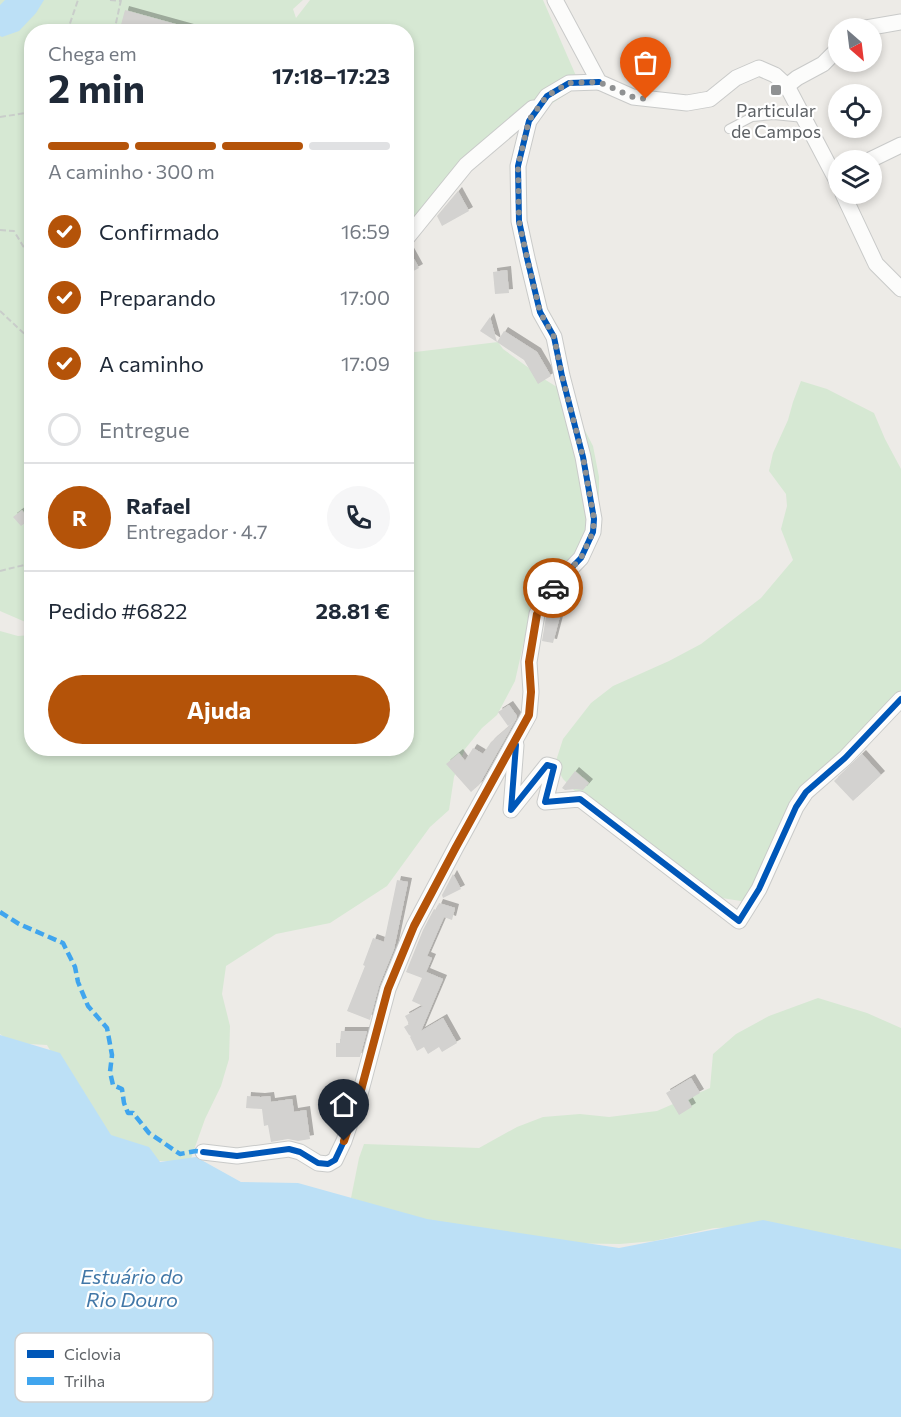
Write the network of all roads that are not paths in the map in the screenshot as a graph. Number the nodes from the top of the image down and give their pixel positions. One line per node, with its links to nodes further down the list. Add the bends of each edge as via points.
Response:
1 (555, 0): 5 (street)
2 (901, 22): 3 (street)
3 (882, 25)
4 (828, 58): 6 (street)
5 (599, 82): 6 (street, via 633,97 687,103 710,99 736,78 759,68); 7 (street, via 569,83)
6 (787, 86): 8 (street)
7 (547, 96): 14 (street, via 466,165); 17 (street, via 529,120 518,166 519,221 540,312 554,337 594,519 593,532 581,558 551,589 537,614 529,662 529,715)
8 (804, 118): 9 (lane, via 752,117); 12 (street)
9 (729, 129)
10 (901, 145): 11 (street)
11 (882, 153)
12 (828, 161)
13 (848, 204): 15 (street, via 876,264)
14 (414, 229)
15 (901, 289)
16 (901, 699): 17 (street, via 806,792 759,890 739,921 580,799 545,802 554,767 547,765 511,810)
17 (517, 738): 18 (street, via 414,926 388,989 360,1094 335,1160 318,1163 289,1149 237,1156)
18 (203, 1152)

